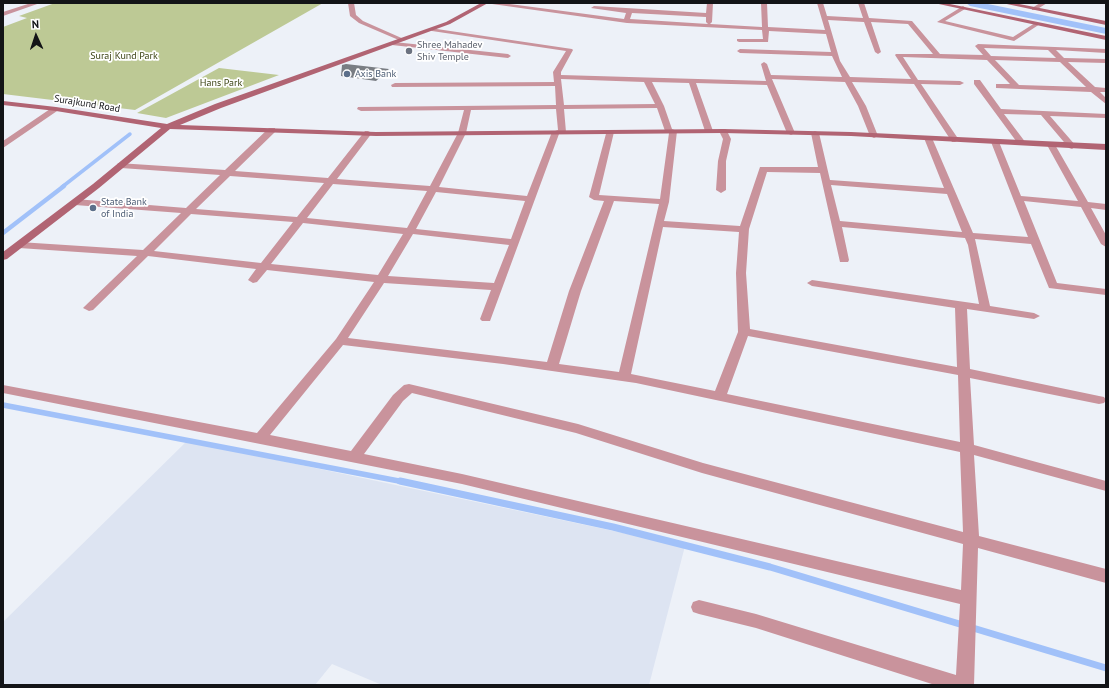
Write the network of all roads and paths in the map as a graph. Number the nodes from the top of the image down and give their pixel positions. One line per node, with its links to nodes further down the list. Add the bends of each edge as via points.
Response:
1 (37, 3): 18 (street)
2 (351, 3): 32 (street, via 353,16 361,22)
3 (487, 3): 21 (street); 29 (street)
4 (665, 3): 16 (street)
5 (710, 3): 19 (street)
6 (764, 3): 28 (street)
7 (820, 3): 20 (street)
8 (861, 3): 22 (street)
9 (937, 3): 13 (street)
10 (1005, 3): 14 (street)
11 (1044, 3): 14 (street)
12 (594, 8): 15 (street)
13 (963, 8): 26 (street); 26 (street, via 940,22 1014,39)
14 (1034, 9): 25 (street)
15 (629, 11): 16 (street); 21 (street)
16 (662, 13): 19 (street); 23 (street)
17 (902, 13): 24 (street)
18 (3, 14)
19 (709, 15): 27 (street)
20 (824, 18): 22 (street); 30 (street)
21 (627, 20): 23 (street)
22 (867, 20): 24 (street); 38 (street)
23 (660, 22): 27 (street)
24 (910, 22): 41 (street)
25 (1106, 23)
26 (1037, 24): 31 (street)
27 (708, 25): 28 (street)
28 (764, 28): 30 (street); 33 (street, via 766,41)
29 (432, 29): 32 (street); 47 (street, via 570,50 557,72)
30 (827, 32): 39 (street)
31 (1106, 38)
32 (403, 40): 34 (street)
33 (739, 40)
34 (394, 44): 40 (street); 69 (street, via 218,106)
35 (1050, 48): 36 (street); 42 (street, via 978,46); 43 (street)
36 (1106, 50)
37 (740, 51): 39 (street)
38 (878, 52)
39 (834, 54): 46 (street)
40 (508, 56)
41 (938, 56): 42 (street); 51 (street, via 898,55)
42 (988, 57): 43 (street); 56 (street)
43 (1060, 59): 44 (street); 57 (street)
44 (1106, 61)
45 (764, 64): 49 (street)
46 (846, 79): 49 (street); 51 (street); 80 (street, via 862,106)
47 (557, 80): 48 (street); 54 (street); 62 (street)
48 (647, 80): 50 (street); 61 (street)
49 (769, 80): 50 (street); 77 (street)
50 (692, 81): 72 (street)
51 (916, 82): 53 (street); 82 (street)
52 (977, 82): 66 (street)
53 (960, 83)
54 (395, 85)
55 (999, 86): 56 (street)
56 (1016, 86): 57 (street)
57 (1092, 89): 58 (street); 59 (street)
58 (1106, 90)
59 (1106, 102)
60 (3, 103): 64 (street, Surajkund Road)
61 (660, 106): 62 (street); 71 (street)
62 (559, 107): 63 (street); 74 (street)
63 (468, 108): 65 (street); 76 (street)
64 (56, 109): 69 (street, Surajkund Road); 85 (street)
65 (361, 109)
66 (999, 111): 67 (street); 84 (street)
67 (1043, 113): 68 (street); 87 (street)
68 (1106, 116)
69 (168, 127): 70 (street, Surajkund Road); 89 (street)
70 (272, 130): 78 (street, Surajkund Road); 91 (street)
71 (671, 131): 72 (street, Surajkund Road); 75 (street, Surajkund Road); 101 (street)
72 (709, 131): 73 (street, Surajkund Road)
73 (723, 131): 77 (street, Surajkund Road); 95 (street, via 727,139 722,162)
74 (559, 132): 75 (street, Surajkund Road); 76 (street, Surajkund Road); 99 (street)
75 (610, 132): 97 (street, via 594,197)
76 (462, 133): 78 (street, Surajkund Road); 94 (street)
77 (791, 133): 79 (street, Surajkund Road)
78 (368, 134): 92 (street)
79 (815, 134): 80 (street, Surajkund Road); 90 (street)
80 (874, 136): 81 (street, Surajkund Road)
81 (928, 138): 82 (street, Surajkund Road); 96 (street)
82 (955, 140): 83 (street, Surajkund Road)
83 (995, 142): 84 (street, Surajkund Road); 98 (street)
84 (1022, 143): 86 (street, Surajkund Road)
85 (3, 145)
86 (1051, 145): 87 (street, Surajkund Road); 102 (street)
87 (1072, 146): 88 (street, Surajkund Road)
88 (1106, 147)
89 (122, 165): 91 (street); 100 (street)
90 (824, 170): 93 (street); 108 (street, via 763,169)
91 (226, 174): 92 (street); 104 (street)
92 (332, 182): 94 (street); 105 (street)
93 (827, 182): 96 (street); 107 (street)
94 (434, 189): 99 (street); 109 (street)
95 (721, 190)
96 (950, 191): 110 (street)
97 (610, 198): 101 (street); 131 (street, via 575,291)
98 (1018, 198): 102 (street); 111 (street)
99 (530, 199): 112 (street)
100 (75, 202): 104 (street); 114 (street)
101 (664, 202): 106 (street)
102 (1085, 205): 103 (street); 113 (street)
103 (1106, 207)
104 (187, 212): 105 (street); 115 (street)
105 (302, 220): 109 (street); 118 (street)
106 (659, 224): 108 (street); 133 (street)
107 (836, 224): 110 (street); 117 (street)
108 (744, 229): 129 (street, via 741,273)
109 (409, 232): 112 (street); 119 (street)
110 (969, 236): 111 (street); 126 (street)
111 (1035, 241): 123 (street, via 1053,286)
112 (514, 242): 122 (street)
113 (1106, 244)
114 (20, 245): 115 (street); 116 (street)
115 (145, 253): 118 (street); 125 (street)
116 (3, 257)
117 (844, 260)
118 (266, 265): 119 (street); 120 (street)
119 (380, 279): 122 (street); 130 (street)
120 (253, 280)
121 (812, 283): 124 (street)
122 (497, 287): 128 (street)
123 (1106, 292)
124 (961, 304): 126 (street); 132 (street)
125 (89, 308)
126 (985, 308): 127 (street)
127 (1034, 316)
128 (486, 319)
129 (744, 332): 132 (street); 135 (street)
130 (340, 341): 131 (street); 137 (street)
131 (552, 367): 133 (street)
132 (964, 372): 136 (street); 138 (street)
133 (624, 377): 135 (street)
134 (3, 389): 137 (street)
135 (720, 396): 138 (street)
136 (1099, 400)
137 (260, 438): 139 (street)
138 (967, 448): 140 (street); 141 (street)
139 (354, 457): 141 (street, via 398,398 409,388 578,429 702,468); 143 (street, via 462,479)
140 (1106, 486)
141 (971, 538): 142 (street); 143 (street)
142 (1106, 576)
143 (969, 606): 145 (street)
144 (700, 607): 145 (street, via 756,621)
145 (964, 685)

